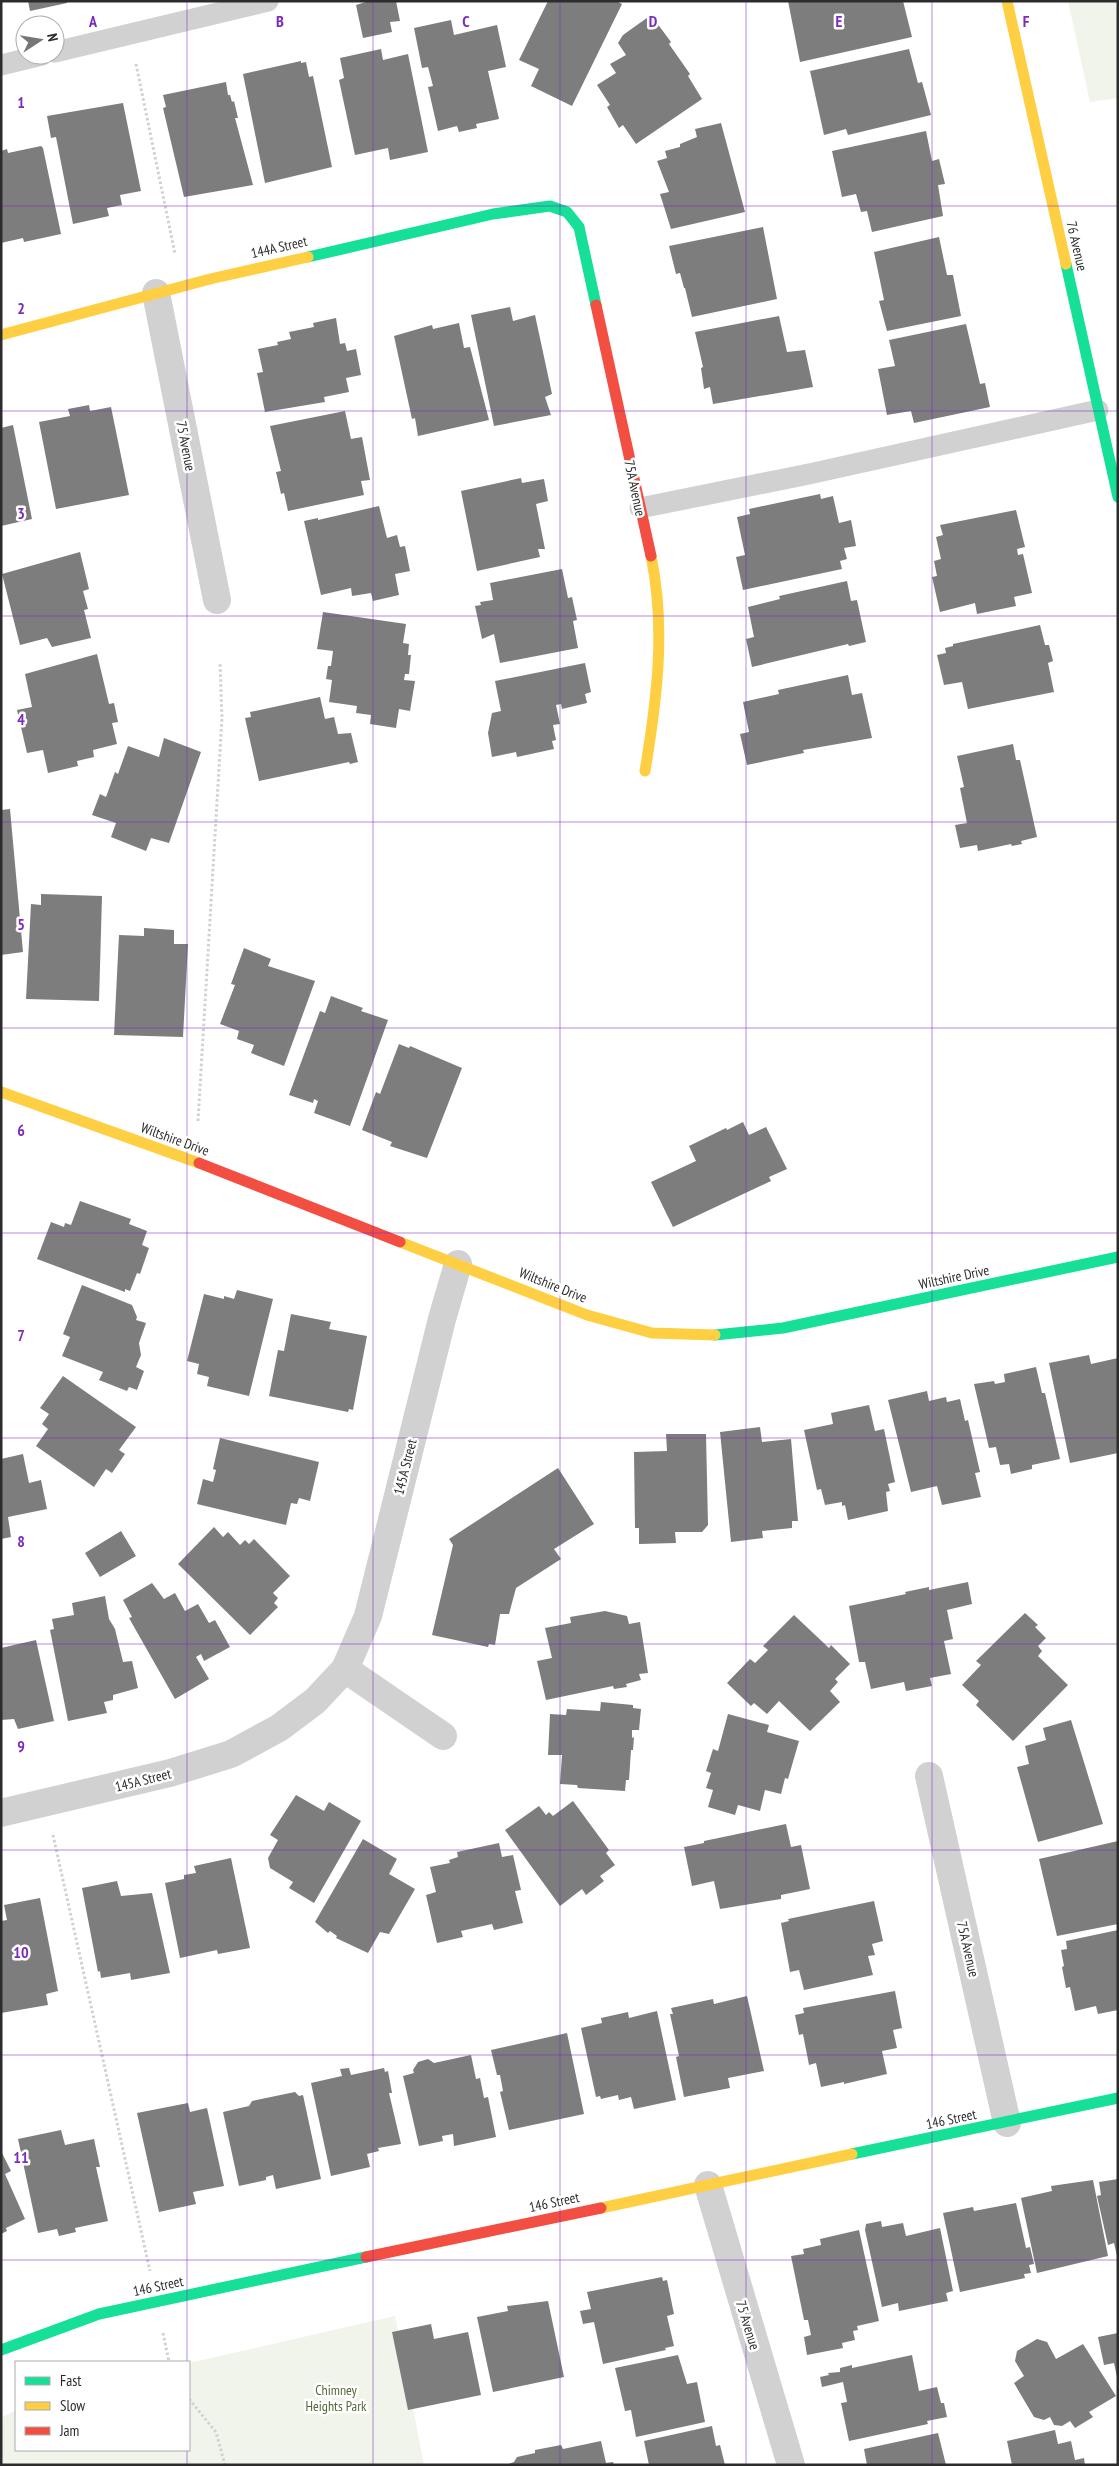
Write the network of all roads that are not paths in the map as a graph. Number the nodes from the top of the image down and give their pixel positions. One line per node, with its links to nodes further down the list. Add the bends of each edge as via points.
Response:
1 (268, 1): 3 (lane)
2 (1007, 1): 9 (street, 76 Avenue)
3 (65, 50)
4 (15, 62): 5 (lane)
5 (1, 65)
6 (567, 212): 7 (street, 144A Street, via 550,206 493,214); 11 (street, 75A Avenue, via 579,227)
7 (156, 293): 8 (street, 144A Street); 12 (street, 75 Avenue)
8 (1, 335)
9 (1098, 410): 10 (street, 76 Avenue); 11 (lane)
10 (1118, 497)
11 (640, 508): 13 (street, 75A Avenue, via 653,567 660,627 657,697)
12 (217, 600)
13 (645, 771)
14 (3, 1099): 16 (street, Wiltshire Drive, via 195,1162)
15 (1118, 1257): 16 (street, Wiltshire Drive, via 783,1328 719,1335 652,1333 587,1315)
16 (458, 1264): 17 (street, 145A Street, via 368,1616)
17 (345, 1669): 18 (street); 20 (street, 145A Street, via 315,1701 279,1728 231,1754 170,1773)
18 (443, 1736)
19 (929, 1776): 22 (street, 75A Avenue)
20 (1, 1813)
21 (1118, 2098): 22 (street, 146 Street)
22 (1007, 2123): 23 (street, 146 Street)
23 (708, 2185): 24 (street, 146 Street, via 99,2314); 25 (street, 75 Avenue)
24 (1, 2350)
25 (791, 2465)

